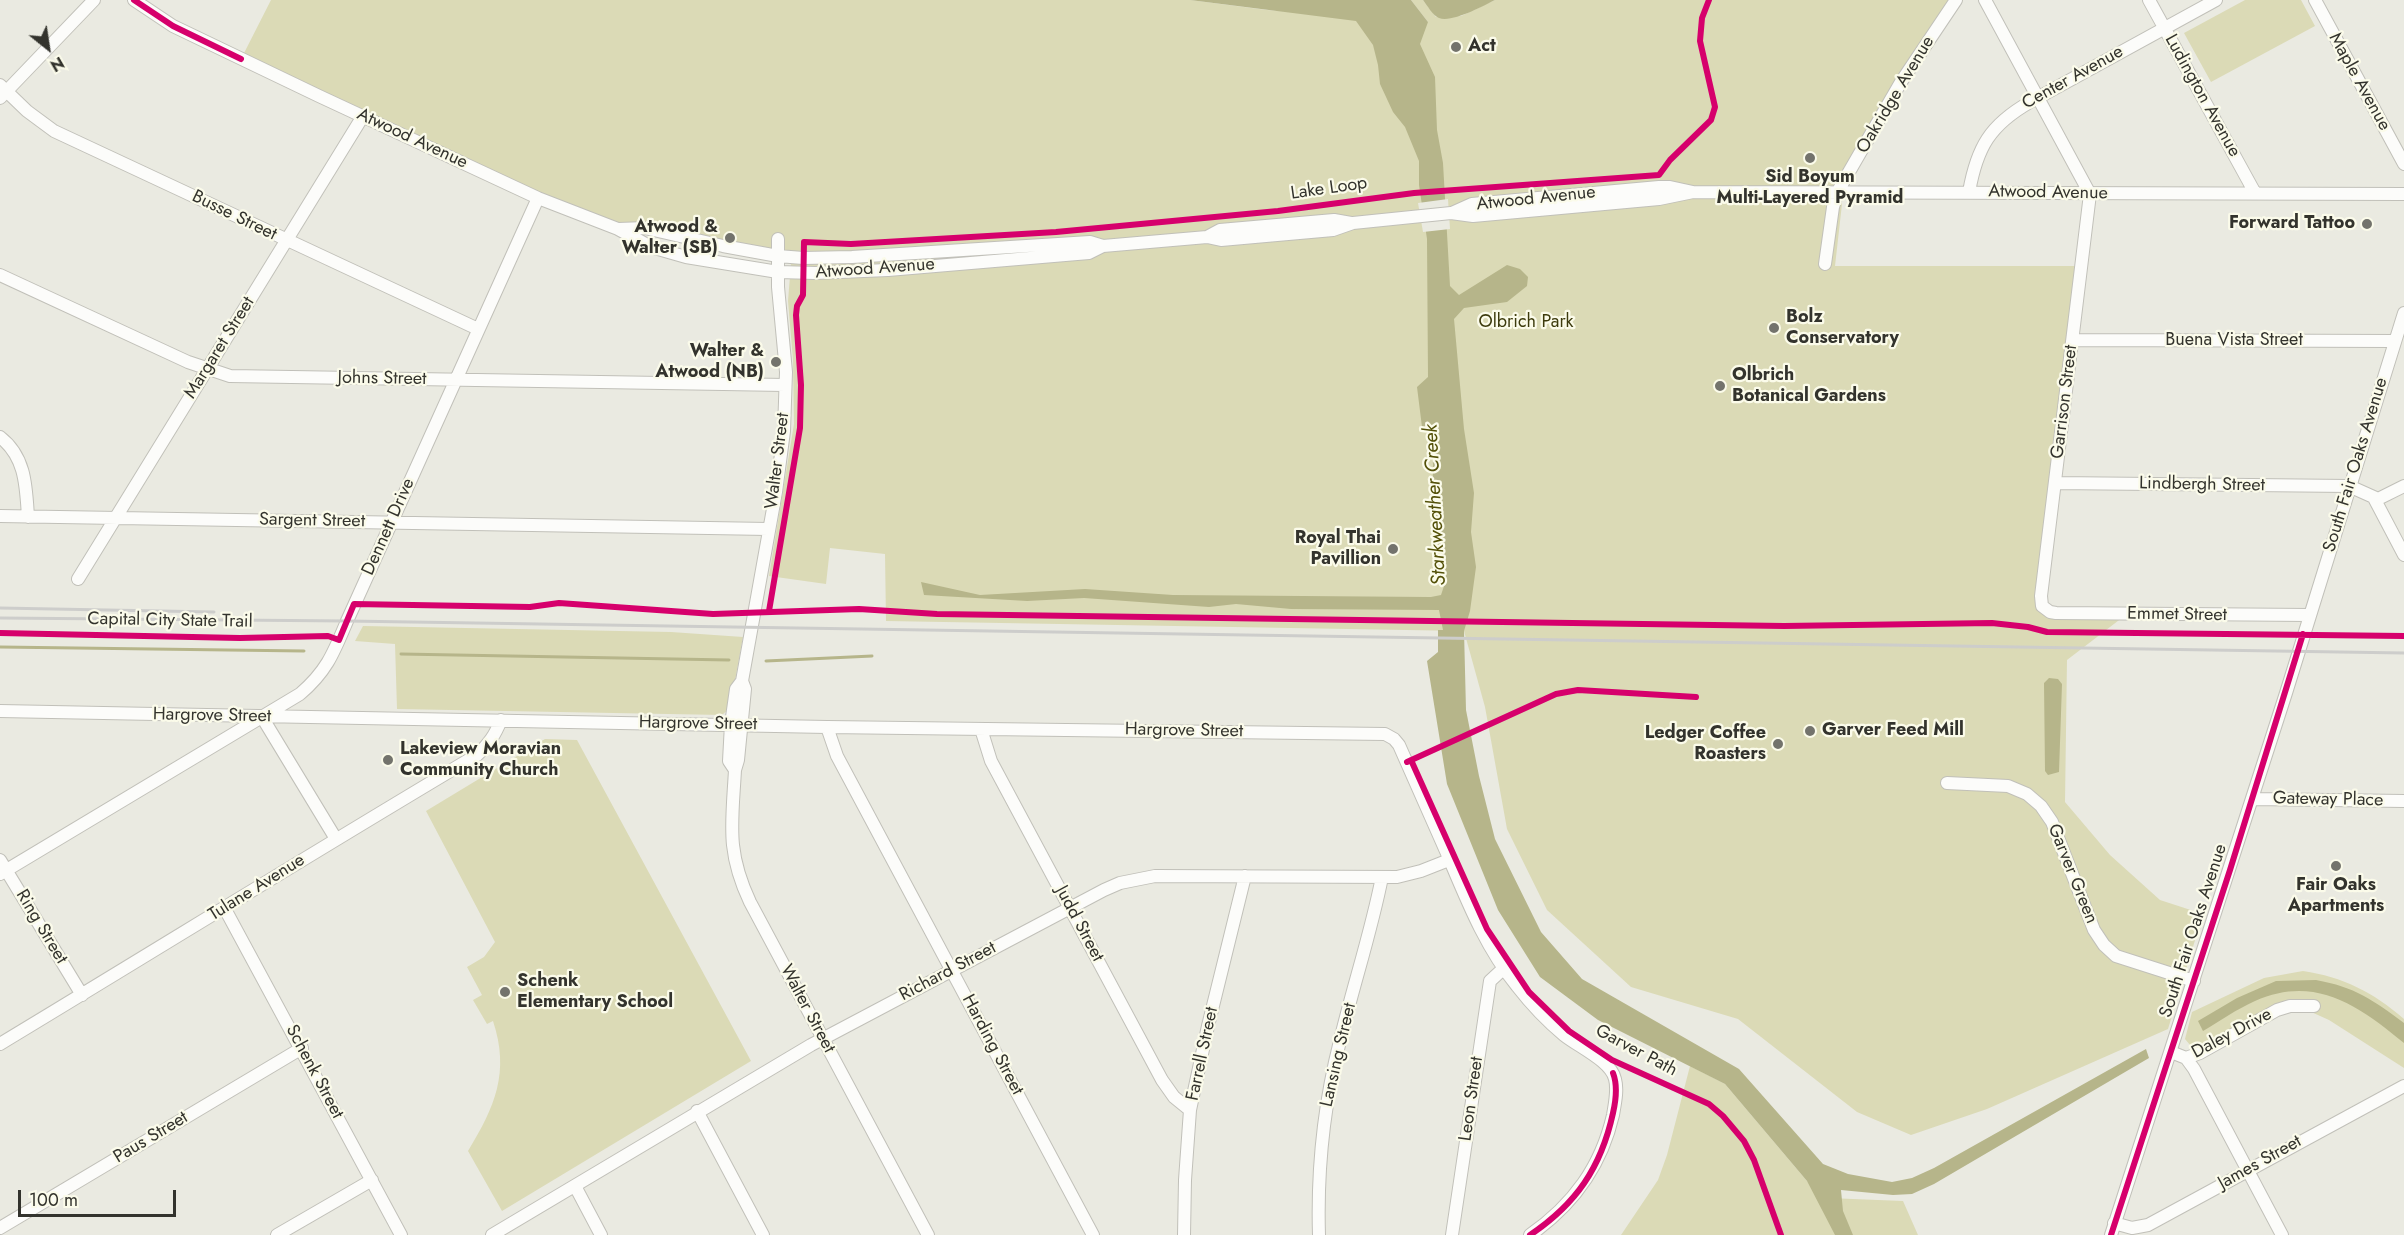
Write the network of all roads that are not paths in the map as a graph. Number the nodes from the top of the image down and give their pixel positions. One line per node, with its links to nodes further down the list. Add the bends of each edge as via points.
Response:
1 (94, 0): 9 (street)
2 (134, 0): 11 (street, Atwood Avenue, via 173,26)
3 (1956, 0): 13 (street, Oakridge Avenue, via 1901,82)
4 (1985, 0): 10 (street)
5 (2149, 0): 8 (street, Ludington Avenue)
6 (2216, 0): 8 (street, Center Avenue)
7 (2315, 0): 12 (street, Maple Avenue)
8 (2164, 27): 10 (street, Center Avenue); 15 (street, Ludington Avenue)
9 (2, 92): 21 (street, Busse Street, via 54,130)
10 (2038, 98): 14 (street, Center Avenue, via 2005,119 1989,136 1977,157); 16 (street)
11 (363, 116): 18 (street, Atwood Avenue); 21 (street, Margaret Street)
12 (2404, 164)
13 (1838, 191): 14 (street, Atwood Avenue); 22 (street, Atwood Avenue, via 1693,192 1672,198 1353,223 1334,230); 24 (street, Oakridge Avenue)
14 (1969, 192): 16 (street, Atwood Avenue)
15 (2255, 193): 16 (street, Atwood Avenue); 17 (street, Atwood Avenue)
16 (2090, 194): 29 (street, Garrison Street)
17 (2404, 194)
18 (538, 198): 19 (street, Atwood Avenue); 28 (street, Dennett Drive)
19 (618, 229): 23 (street, Atwood Avenue, via 645,228); 25 (street, Atwood Avenue, via 668,252)
20 (778, 239): 23 (street, Walter Street)
21 (287, 242): 28 (street, Busse Street); 31 (street, Margaret Street)
22 (1103, 246): 23 (street, Atwood Avenue, via 1090,242 852,258); 25 (street, Atwood Avenue, via 1089,253 888,270)
23 (778, 256): 25 (street, Walter Street)
24 (1825, 264)
25 (778, 272): 33 (street, Walter Street)
26 (0, 275): 31 (street, Johns Street)
27 (2404, 313): 30 (street, South Fair Oaks Avenue)
28 (478, 329): 32 (street, Dennett Drive)
29 (2073, 340): 30 (street, Buena Vista Street); 35 (street, Garrison Street)
30 (2395, 341): 36 (street, South Fair Oaks Avenue)
31 (208, 370): 32 (street, Johns Street, via 230,376); 41 (street, Margaret Street)
32 (455, 380): 33 (street, Johns Street); 42 (street, Dennett Drive)
33 (785, 385): 43 (street, Walter Street, via 783,440)
34 (0, 437): 40 (street, via 14,451 23,470)
35 (2055, 483): 36 (street, Lindbergh Street); 46 (street, Garrison Street, via 2041,596)
36 (2349, 486): 38 (street); 47 (street, South Fair Oaks Avenue)
37 (2404, 486): 38 (street, via 2378,500)
38 (2374, 498): 44 (street)
39 (0, 516): 40 (street, Sargent Street)
40 (28, 517): 41 (street, Sargent Street)
41 (117, 518): 42 (street, Sargent Street); 45 (street, Margaret Street)
42 (392, 522): 43 (street, Sargent Street); 49 (street, Dennett Drive, via 329,662 300,694)
43 (768, 529): 51 (street, Walter Street, via 742,681 736,689)
44 (2404, 555)
45 (78, 579)
46 (2045, 609): 47 (street, Emmet Street, via 2056,613)
47 (2309, 615): 55 (street, South Fair Oaks Avenue)
48 (0, 711): 49 (street, Hargrove Street)
49 (262, 717): 50 (street, Hargrove Street); 57 (street); 59 (street, Dennett Drive)
50 (501, 720): 51 (street, Hargrove Street); 57 (street, Tulane Avenue, via 489,744 477,755)
51 (736, 724): 52 (street, Hargrove Street); 69 (street, Walter Street, via 738,760 731,841 738,877)
52 (827, 727): 53 (street, Hargrove Street); 65 (street, Harding Street, via 837,756)
53 (981, 729): 58 (street, Hargrove Street, via 1385,734 1399,745); 62 (street, Judd Street, via 992,761)
54 (1947, 783): 66 (street, Garver Green, via 2008,786 2034,800 2052,822 2094,930 2104,945 2124,960)
55 (2252, 799): 56 (street, Gateway Place); 66 (street, South Fair Oaks Avenue)
56 (2404, 801)
57 (336, 838): 63 (street, Tulane Avenue)
58 (1449, 860): 61 (street, Richard Street, via 1398,877); 64 (street)
59 (2, 868): 67 (street, Ring Street)
60 (1245, 876): 61 (street, Richard Street); 62 (street, Richard Street, via 1147,877 1112,886); 75 (street, Farrell Street)
61 (1382, 877): 90 (street, Lansing Street, via 1333,1072 1319,1174)
62 (1071, 907): 65 (street, Richard Street); 75 (street, Judd Street, via 1162,1080)
63 (225, 909): 67 (street, Tulane Avenue); 71 (street, Schenk Street)
64 (1503, 969): 91 (street, Leon Street, via 1490,981); 92 (street, via 1542,1015 1607,1065 1616,1080 1608,1137 1596,1166 1563,1209)
65 (952, 970): 69 (street, Richard Street); 88 (street, Harding Street)
66 (2194, 981): 72 (street, South Fair Oaks Avenue)
67 (82, 995): 70 (street, Tulane Avenue)
68 (2314, 1006): 73 (street, Daley Drive, via 2277,1010)
69 (823, 1038): 76 (street, Richard Street); 87 (street, Walter Street)
70 (0, 1044)
71 (302, 1048): 78 (street, Schenk Street); 80 (street, Paus Street)
72 (2171, 1052): 73 (street); 81 (street, South Fair Oaks Avenue)
73 (2186, 1058): 77 (street)
74 (2404, 1086): 77 (street, James Street)
75 (1190, 1110): 89 (street, Farrell Street)
76 (697, 1111): 79 (street, Richard Street); 86 (street)
77 (2247, 1170): 81 (street, James Street, via 2148,1225); 93 (street)
78 (372, 1180): 82 (street); 83 (street, Schenk Street)
79 (575, 1186): 84 (street, Richard Street); 85 (street)
80 (0, 1228)
81 (2112, 1229)
82 (277, 1235)
83 (401, 1235)
84 (492, 1235)
85 (602, 1235)
86 (763, 1235)
87 (928, 1235)
88 (1093, 1235)
89 (1184, 1235)
90 (1319, 1235)
91 (1452, 1235)
92 (1530, 1235)
93 (2282, 1235)

